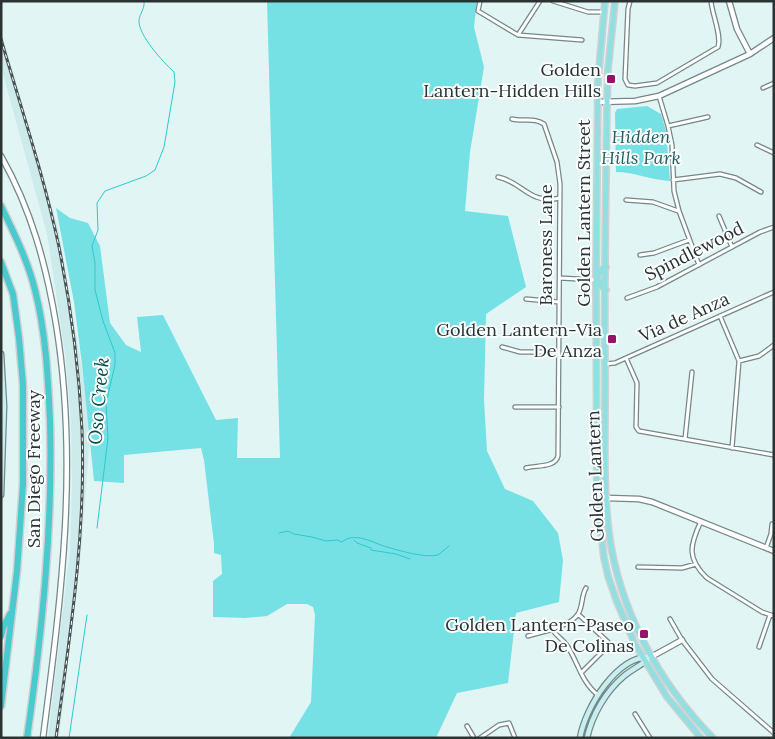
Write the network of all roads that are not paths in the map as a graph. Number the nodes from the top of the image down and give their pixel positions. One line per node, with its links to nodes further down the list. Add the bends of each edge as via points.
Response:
1 (480, 1): 10 (street, via 478,11)
2 (540, 1): 10 (street)
3 (552, 1): 9 (street, via 588,12)
4 (606, 1): 9 (main road, Golden Lantern Street)
5 (615, 1): 18 (main road, Golden Lantern Street)
6 (630, 1): 7 (street, via 625,79 628,85 635,86 657,83 718,47 720,41)
7 (711, 1)
8 (729, 1): 13 (street, via 737,29)
9 (604, 12): 17 (main road, Golden Lantern Street)
10 (518, 35): 12 (street)
11 (774, 38): 13 (street)
12 (582, 40)
13 (750, 54): 16 (street)
14 (774, 83): 15 (street)
15 (763, 88)
16 (659, 96): 18 (street); 21 (street)
17 (598, 102): 18 (street); 41 (main road, Golden Lantern Street)
18 (607, 103): 39 (main road, Golden Lantern Street)
19 (708, 117): 21 (street)
20 (512, 119): 28 (street, Baroness Lane, via 538,120 546,126 558,166)
21 (668, 126): 26 (street)
22 (757, 145): 23 (street)
23 (774, 152)
24 (1, 156): 96 (street, via 21,193 44,263 59,338 66,412 66,539)
25 (498, 177): 28 (street, via 512,181 527,194 551,200)
26 (673, 180): 27 (street, via 720,174 736,178); 31 (street)
27 (762, 192)
28 (560, 198): 40 (street, Baroness Lane)
29 (626, 200): 31 (street, via 653,202)
30 (1, 206): 95 (highway, San Diego Freeway, via 35,289 44,336 48,385 50,483 46,574)
31 (679, 211): 34 (street)
32 (719, 216): 35 (street)
33 (774, 227): 35 (street, Spindlewood)
34 (689, 240): 36 (street); 38 (street)
35 (732, 246): 38 (street, Spindlewood)
36 (640, 255)
37 (1, 262): 77 (highway, San Diego Freeway, via 13,294 23,385 22,511)
38 (699, 265): 44 (street, Spindlewood)
39 (606, 267): 41 (main road); 42 (main road, Golden Lantern Street)
40 (560, 278): 41 (street); 46 (street, Baroness Lane)
41 (596, 280): 42 (main road); 52 (main road, Golden Lantern Street)
42 (606, 290): 55 (main road, Golden Lantern Street)
43 (774, 292): 47 (street, Via de Anza)
44 (627, 298)
45 (526, 299): 46 (street)
46 (559, 302): 50 (street, Baroness Lane)
47 (720, 316): 53 (street, Via de Anza); 54 (street)
48 (774, 344): 54 (street, via 759,356)
49 (502, 347): 50 (street, via 520,352)
50 (559, 352): 60 (street, Baroness Lane)
51 (1, 354): 66 (main road, via 4,406)
52 (597, 356): 55 (main road); 56 (main road, Golden Lantern Street)
53 (626, 358): 55 (street, Via de Anza); 61 (street, via 637,383 636,427 642,432)
54 (738, 361): 62 (street)
55 (605, 364): 58 (main road); 68 (main road, Golden Lantern)
56 (596, 365): 58 (main road, Golden Lantern)
57 (692, 372): 61 (street)
58 (597, 376): 64 (main road, Golden Lantern)
59 (515, 407): 60 (street)
60 (559, 407): 65 (street, Baroness Lane, via 557,461)
61 (685, 439): 62 (street)
62 (732, 448): 63 (street)
63 (774, 455)
64 (596, 462): 68 (main road, via 602,495); 71 (main road, Golden Lantern)
65 (526, 468)
66 (2, 471): 67 (main road)
67 (1, 495)
68 (606, 498): 69 (street, via 639,498); 71 (main road, via 601,505); 86 (main road, Golden Lantern, via 611,547 620,585)
69 (700, 521): 72 (street); 74 (street, via 691,547)
70 (772, 524): 72 (street)
71 (602, 534): 87 (main road, Golden Lantern, via 604,558 614,593)
72 (766, 548): 73 (street)
73 (774, 551)
74 (696, 564): 75 (street, via 682,568); 79 (street, via 707,578)
75 (638, 567)
76 (586, 588): 78 (street)
77 (13, 609): 82 (highway); 91 (highway, San Diego Freeway)
78 (578, 614): 81 (street, via 569,623); 88 (street, via 608,642 608,647)
79 (772, 615): 85 (street)
80 (670, 619): 84 (street)
81 (552, 628): 83 (street); 88 (street, via 568,647)
82 (1, 636)
83 (528, 636)
84 (682, 640): 86 (street); 94 (street, via 712,679)
85 (759, 647)
86 (651, 657): 87 (main road); 104 (main road, Golden Lantern, via 686,709)
87 (643, 659): 89 (main road, via 624,667); 90 (main road, via 617,682); 103 (main road, Golden Lantern, via 667,697)
88 (582, 673): 89 (street, via 590,689)
89 (598, 695): 90 (main road); 100 (main road, via 586,717)
90 (604, 699): 101 (main road)
91 (1, 706)
92 (635, 714): 102 (street)
93 (467, 726): 97 (street)
94 (774, 733)
95 (26, 738)
96 (43, 738)
97 (474, 738)
98 (480, 738): 99 (street, via 499,725 510,723)
99 (514, 738)
100 (580, 738)
101 (587, 738)
102 (650, 738)
103 (701, 738)
104 (713, 738)

